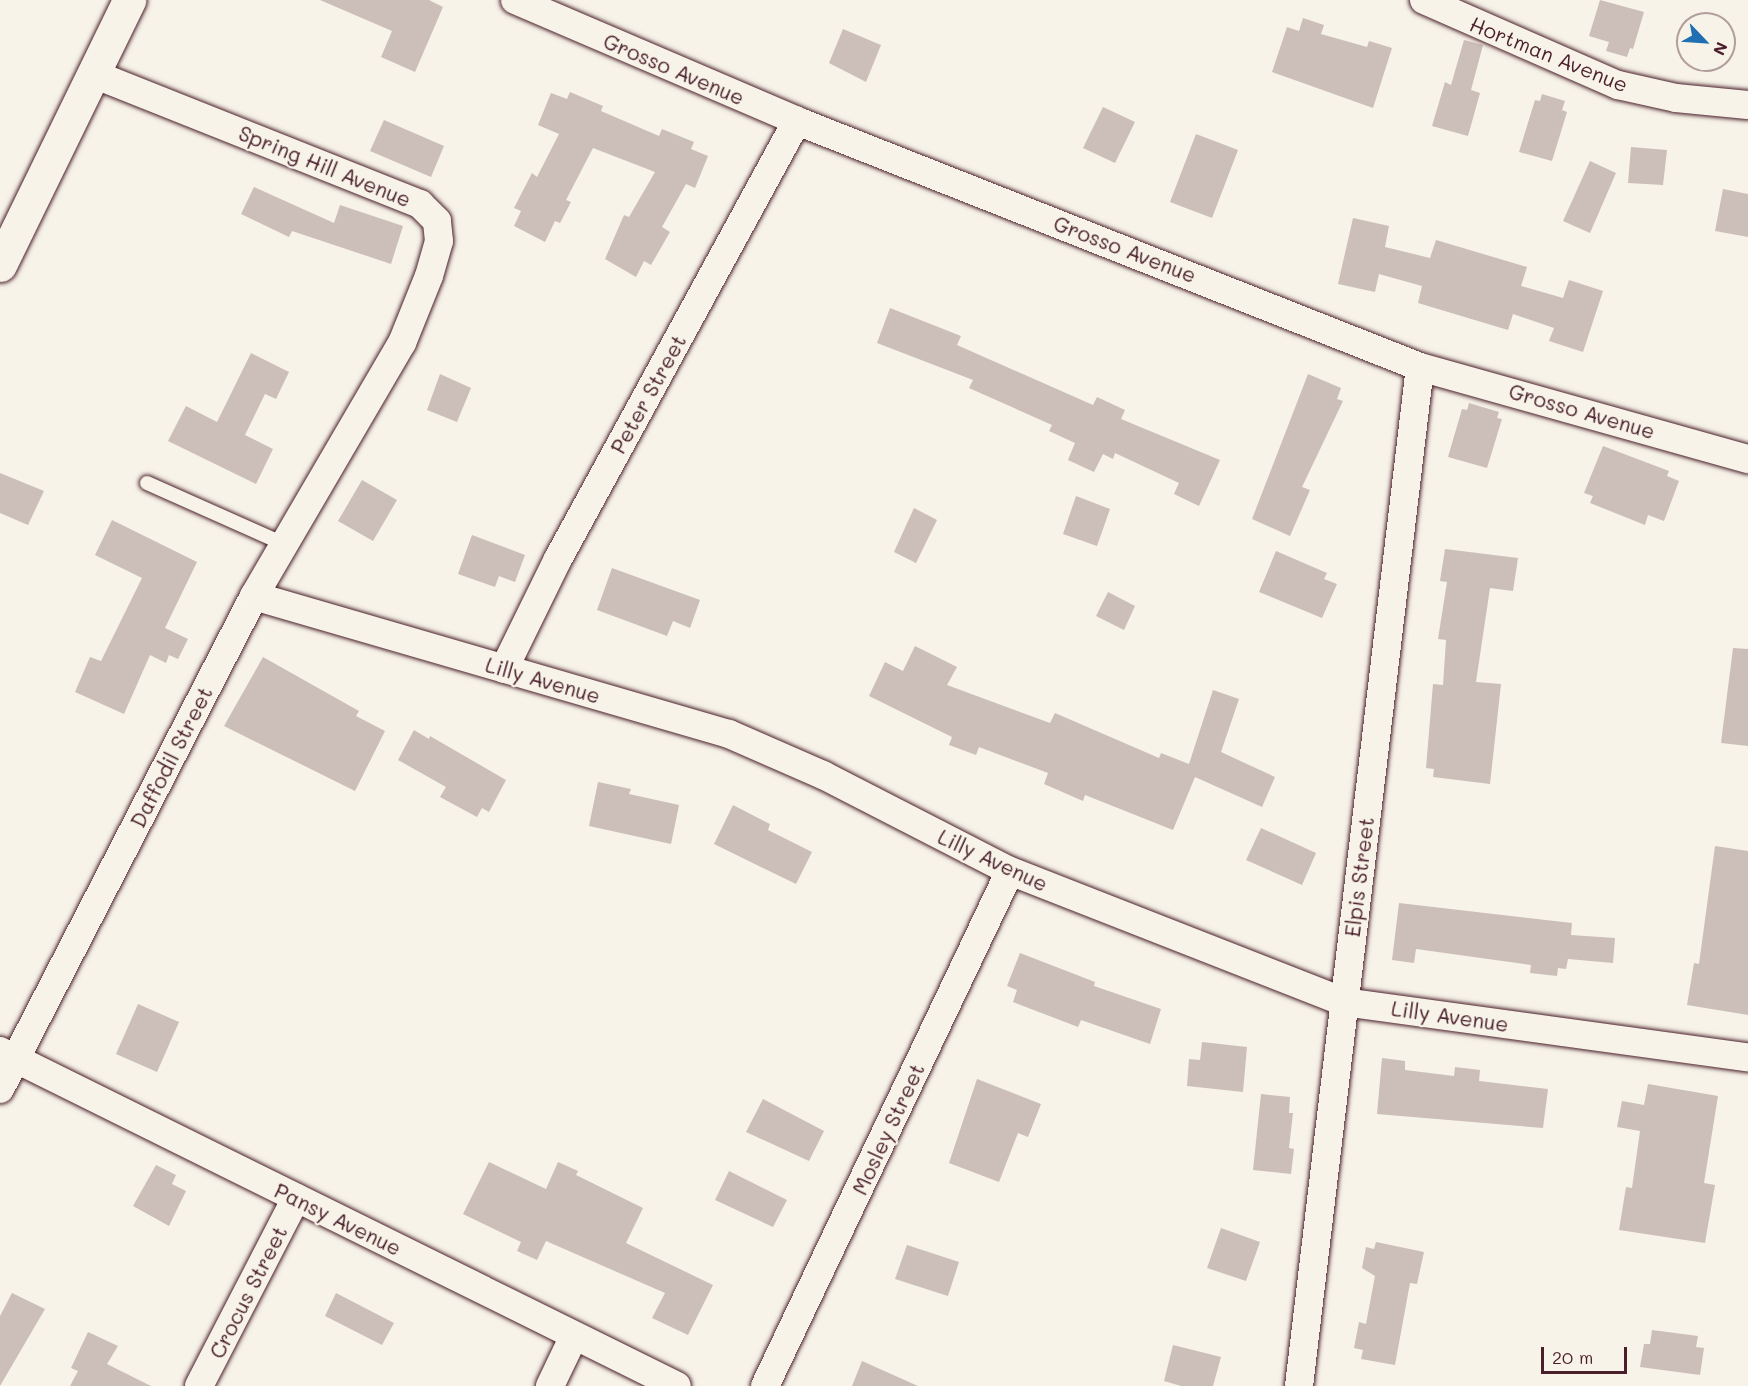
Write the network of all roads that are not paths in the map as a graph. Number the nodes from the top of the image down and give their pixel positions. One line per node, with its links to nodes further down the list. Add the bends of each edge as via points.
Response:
1 (129, 0): 4 (main road)
2 (515, 0): 6 (street, Grosso Avenue)
3 (1424, 0): 5 (street, Hortman Avenue, via 1618,85 1676,98)
4 (94, 74): 7 (main road); 9 (street, Spring Hill Avenue, via 420,204 438,222 439,241 414,317)
5 (1748, 105)
6 (796, 121): 8 (street, Grosso Avenue); 14 (street, Peter Street, via 558,559)
7 (0, 266)
8 (1420, 367): 10 (street, Grosso Avenue); 16 (street, Elpis Street)
9 (350, 431): 12 (street, Daffodil Street)
10 (1748, 459)
11 (147, 483): 12 (lane)
12 (284, 544): 13 (street, Daffodil Street)
13 (254, 596): 14 (street, Lilly Avenue); 17 (street, Daffodil Street)
14 (504, 669): 15 (street, Lilly Avenue, via 729,734 823,775)
15 (1010, 871): 16 (street, Lilly Avenue); 25 (street, Mosley Street)
16 (1344, 1002): 18 (street, Lilly Avenue); 26 (street, Elpis Street)
17 (8, 1054): 19 (street, Daffodil Street); 20 (street, Pansy Avenue)
18 (1748, 1057)
19 (0, 1089)
20 (296, 1198): 21 (street, Pansy Avenue); 22 (street, Crocus Street)
21 (574, 1336): 23 (street); 24 (street, Pansy Avenue)
22 (199, 1386)
23 (550, 1386)
24 (677, 1386)
25 (765, 1386)
26 (1299, 1386)

